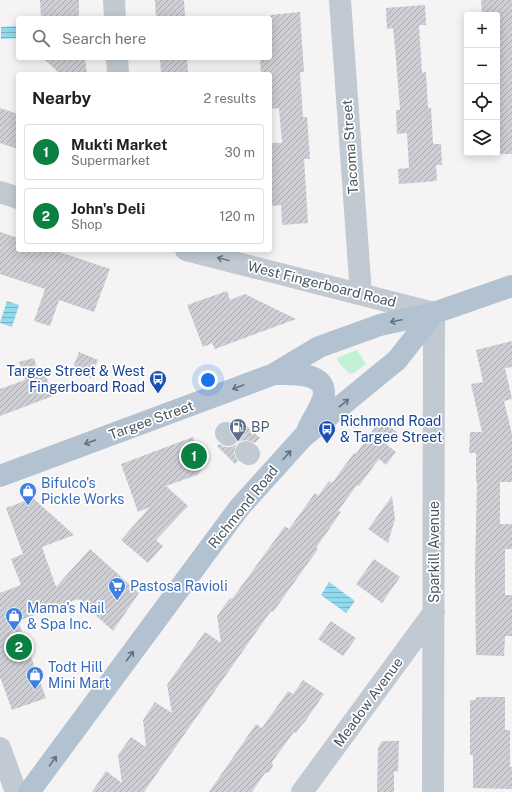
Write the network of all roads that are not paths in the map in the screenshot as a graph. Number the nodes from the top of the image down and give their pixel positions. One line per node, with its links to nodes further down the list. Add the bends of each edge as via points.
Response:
1 (114, 0): 3 (street)
2 (340, 0): 10 (street, Tacoma Street)
3 (115, 16)
4 (117, 60): 5 (street)
5 (118, 72)
6 (0, 192): 7 (street)
7 (16, 197)
8 (194, 252): 10 (street, West Fingerboard Road, one-way to 8)
9 (512, 286): 11 (main road)
10 (361, 294): 11 (street, West Fingerboard Road)
11 (434, 313): 12 (main road, Targee Street, one-way to 12, via 384,324 319,347); 13 (main road, Richmond Road, one-way to 11, via 397,360); 15 (street, Sparkill Avenue)
12 (274, 374): 13 (main road, via 304,375 317,379 322,386 324,395); 14 (main road, Targee Street, one-way to 14)
13 (303, 437): 18 (main road, Richmond Road, one-way to 13, via 239,508)
14 (0, 476)
15 (434, 612): 19 (street, Meadow Avenue); 20 (street, Sparkill Avenue)
16 (0, 748): 17 (street)
17 (16, 792)
18 (29, 792)
19 (302, 792)
20 (433, 792)

